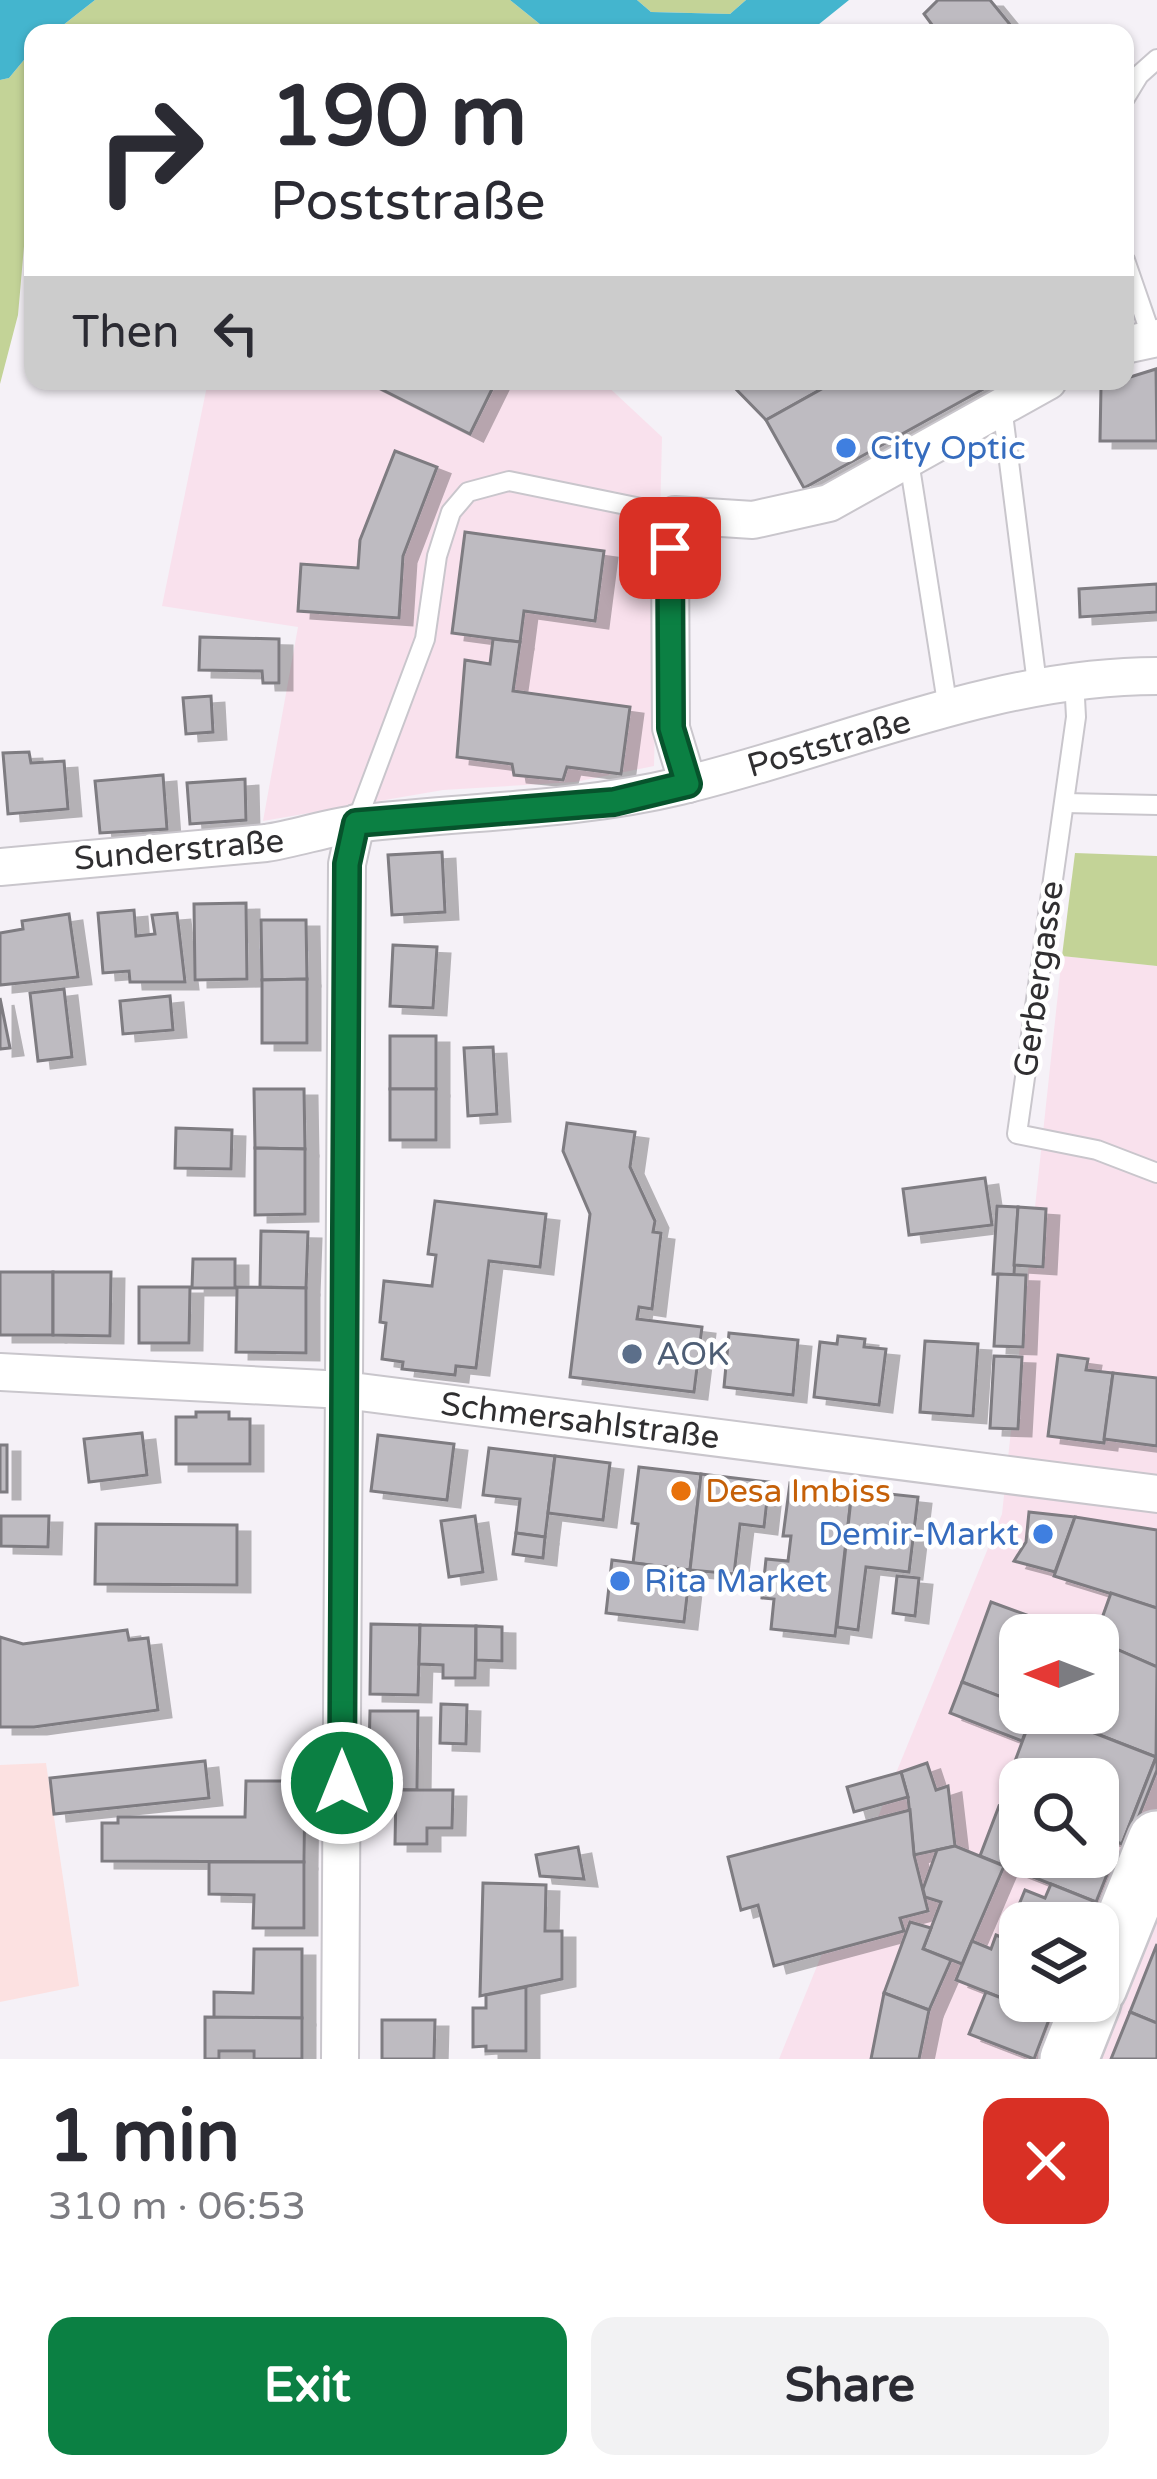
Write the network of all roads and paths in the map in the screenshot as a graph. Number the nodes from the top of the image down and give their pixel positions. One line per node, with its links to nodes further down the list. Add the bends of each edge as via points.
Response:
1 (1157, 59): 2 (lane)
2 (1134, 83)
3 (1134, 296): 4 (lane)
4 (1145, 340)
5 (1031, 390): 6 (street)
6 (1002, 406): 7 (street); 11 (lane)
7 (910, 461): 8 (street, via 790,514); 12 (lane)
8 (675, 514): 13 (street, via 671,728); 16 (lane, via 509,481 468,492 451,512 425,639)
9 (1157, 676): 10 (street, Poststraße)
10 (1074, 679): 11 (street, Poststraße); 14 (lane, Gerbergasse)
11 (1037, 684): 12 (street, Poststraße)
12 (948, 709): 13 (street, Poststraße)
13 (688, 784): 16 (street, Poststraße, via 614,802)
14 (1064, 803): 15 (lane); 18 (lane, Gerbergasse, via 1017,1134 1097,1150)
15 (1157, 805)
16 (356, 823): 17 (street, Sunderstraße, via 266,843); 20 (street, via 347,864)
17 (0, 867)
18 (1157, 1173)
19 (0, 1372): 20 (street, Schmersahlstraße)
20 (344, 1390): 21 (street, Schmersahlstraße); 25 (street)
21 (1157, 1494)
22 (1157, 1840): 23 (main road)
23 (1119, 1935)
24 (1084, 2022): 26 (main road)
25 (340, 2059)
26 (1069, 2059)

